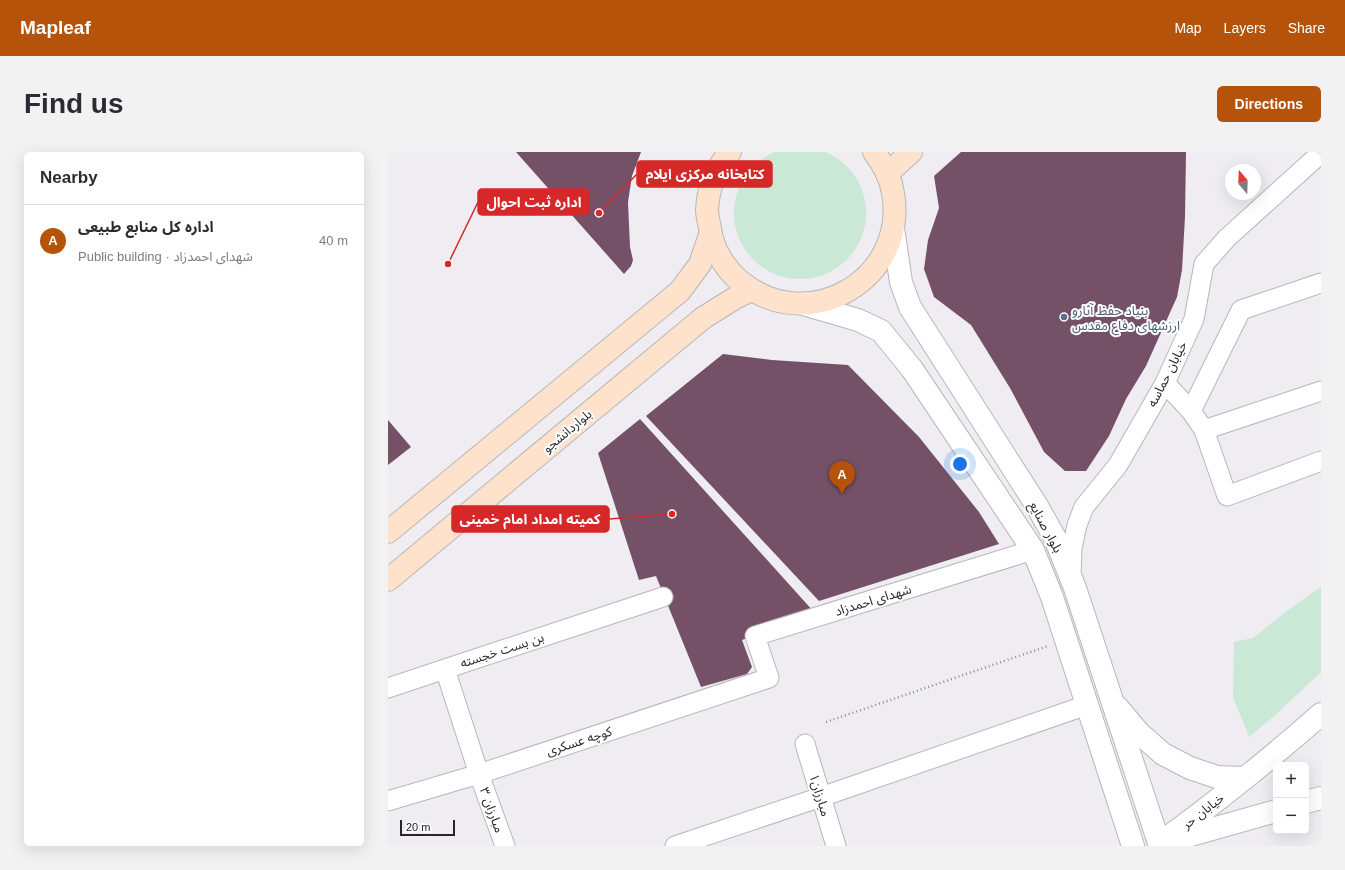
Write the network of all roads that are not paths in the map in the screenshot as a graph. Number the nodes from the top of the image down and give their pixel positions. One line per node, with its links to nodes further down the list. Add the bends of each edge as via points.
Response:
1 (874, 152): 5 (main road)
2 (911, 152): 5 (main road)
3 (1321, 153): 11 (street, خیابان حماسه, via 1227,238 1204,264 1194,319)
4 (723, 155): 7 (main road, via 711,185 707,210)
5 (887, 174): 6 (main road, via 895,210)
6 (893, 228): 10 (main road, via 882,258 861,282 834,298); 18 (street, بلوار صنایع, via 901,282 910,307 1037,506 1055,538)
7 (710, 234): 9 (main road, via 719,256 733,275); 16 (main road, via 700,264 680,291)
8 (1321, 283): 13 (street, via 1240,310)
9 (752, 290): 10 (main road, via 776,301); 19 (main road, بلواردانشجو, via 703,318)
10 (803, 304): 17 (street, بلوار صنایع, via 858,320 881,331 912,369)
11 (1165, 383): 13 (street); 18 (street, خیابان حماسه, via 1118,465 1084,507 1072,548)
12 (1321, 391): 14 (street)
13 (1191, 411): 14 (street)
14 (1204, 430): 15 (street, via 1227,496)
15 (1321, 461)
16 (388, 532)
17 (1033, 550): 22 (street, شهدای احمدزاد, via 755,636); 25 (street, بلوار صنایع, via 1052,597)
18 (1070, 578): 24 (street, بلوار صنایع)
19 (388, 580)
20 (663, 596): 21 (street, بن بست خجسته)
21 (445, 669): 23 (street); 28 (street, بن بست خجسته)
22 (769, 678): 28 (street, کوچه عسکری)
23 (388, 688)
24 (1112, 700): 29 (street, via 1140,733 1163,754 1190,768 1217,777); 35 (street, بلوار صنایع)
25 (1087, 705): 30 (street); 39 (street, بلوار صنایع)
26 (1321, 714): 29 (street, خیابان حر)
27 (804, 744): 30 (street, مبارزان۱)
28 (479, 774): 32 (street, کوچه عسکری); 36 (street, مبارزان ۳)
29 (1245, 778): 35 (street, خیابان حر)
30 (821, 797): 37 (street); 38 (street, مبارزان۱)
31 (1321, 798): 33 (street)
32 (388, 801)
33 (1309, 801)
34 (1273, 812): 35 (street, خیابان حر)
35 (1158, 845)
36 (505, 846)
37 (675, 846)
38 (836, 846)
39 (1133, 846)

